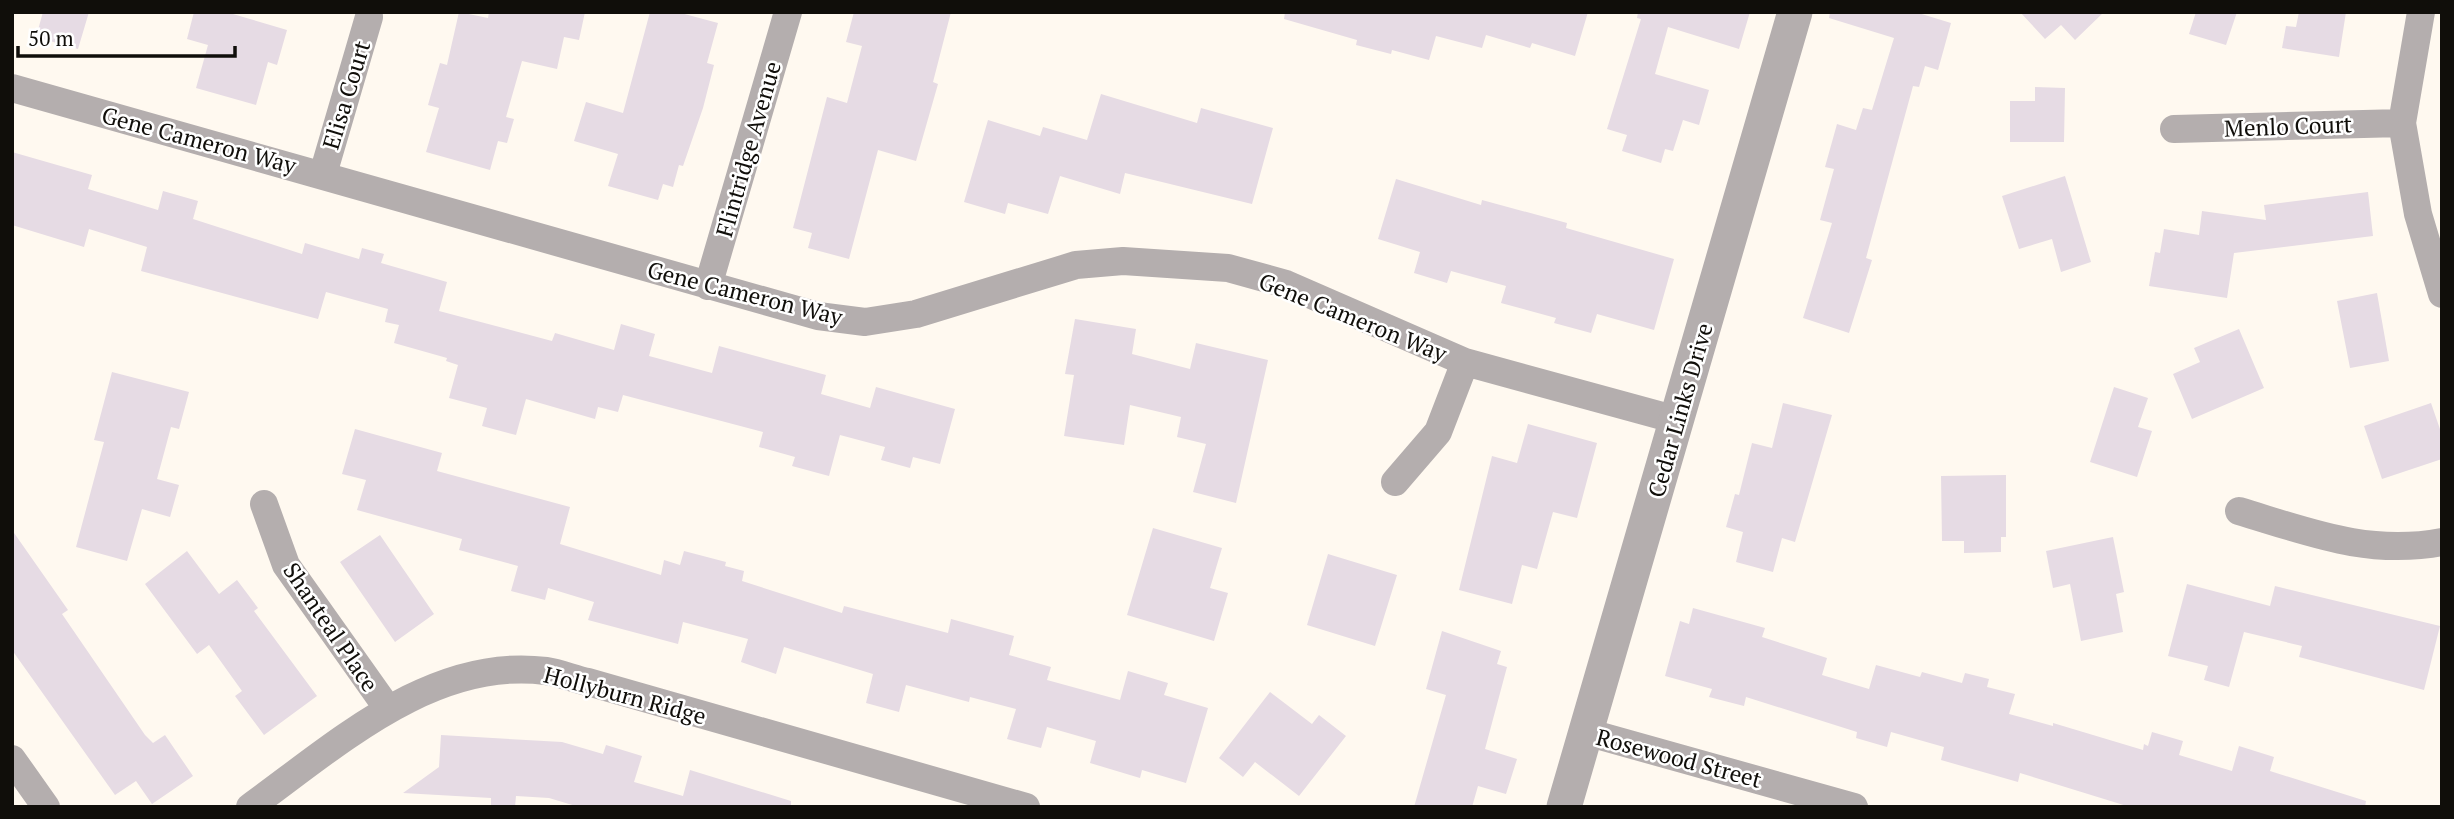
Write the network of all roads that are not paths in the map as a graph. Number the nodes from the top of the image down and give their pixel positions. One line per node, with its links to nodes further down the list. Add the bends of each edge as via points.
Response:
1 (788, 12): 9 (street, Flintridge Avenue)
2 (1795, 12): 12 (street, Cedar Links Drive)
3 (2421, 12): 6 (street)
4 (369, 17): 8 (street, Elisa Court)
5 (12, 89): 8 (street, Gene Cameron Way)
6 (2402, 123): 7 (street, Menlo Court); 10 (street, via 2418,214)
7 (2174, 129)
8 (323, 174): 9 (street, Gene Cameron Way)
9 (708, 286): 11 (street, Gene Cameron Way, via 818,316 866,322 916,314 1076,265 1124,261 1228,268 1286,285)
10 (2442, 294)
11 (1465, 362): 12 (street, Gene Cameron Way); 13 (street, via 1438,432)
12 (1677, 421): 18 (street, Cedar Links Drive)
13 (1395, 482)
14 (264, 504): 17 (street, Shanteal Place, via 286,565)
15 (2239, 510): 16 (street, via 2338,541 2406,548)
16 (2442, 541)
17 (387, 709): 21 (street, Hollyburn Ridge); 22 (street, Hollyburn Ridge, via 472,677 546,671)
18 (1586, 733): 23 (street, Cedar Links Drive); 24 (street, Rosewood Street)
19 (12, 759): 20 (street)
20 (46, 807)
21 (250, 807)
22 (1026, 807)
23 (1564, 807)
24 (1854, 807)

